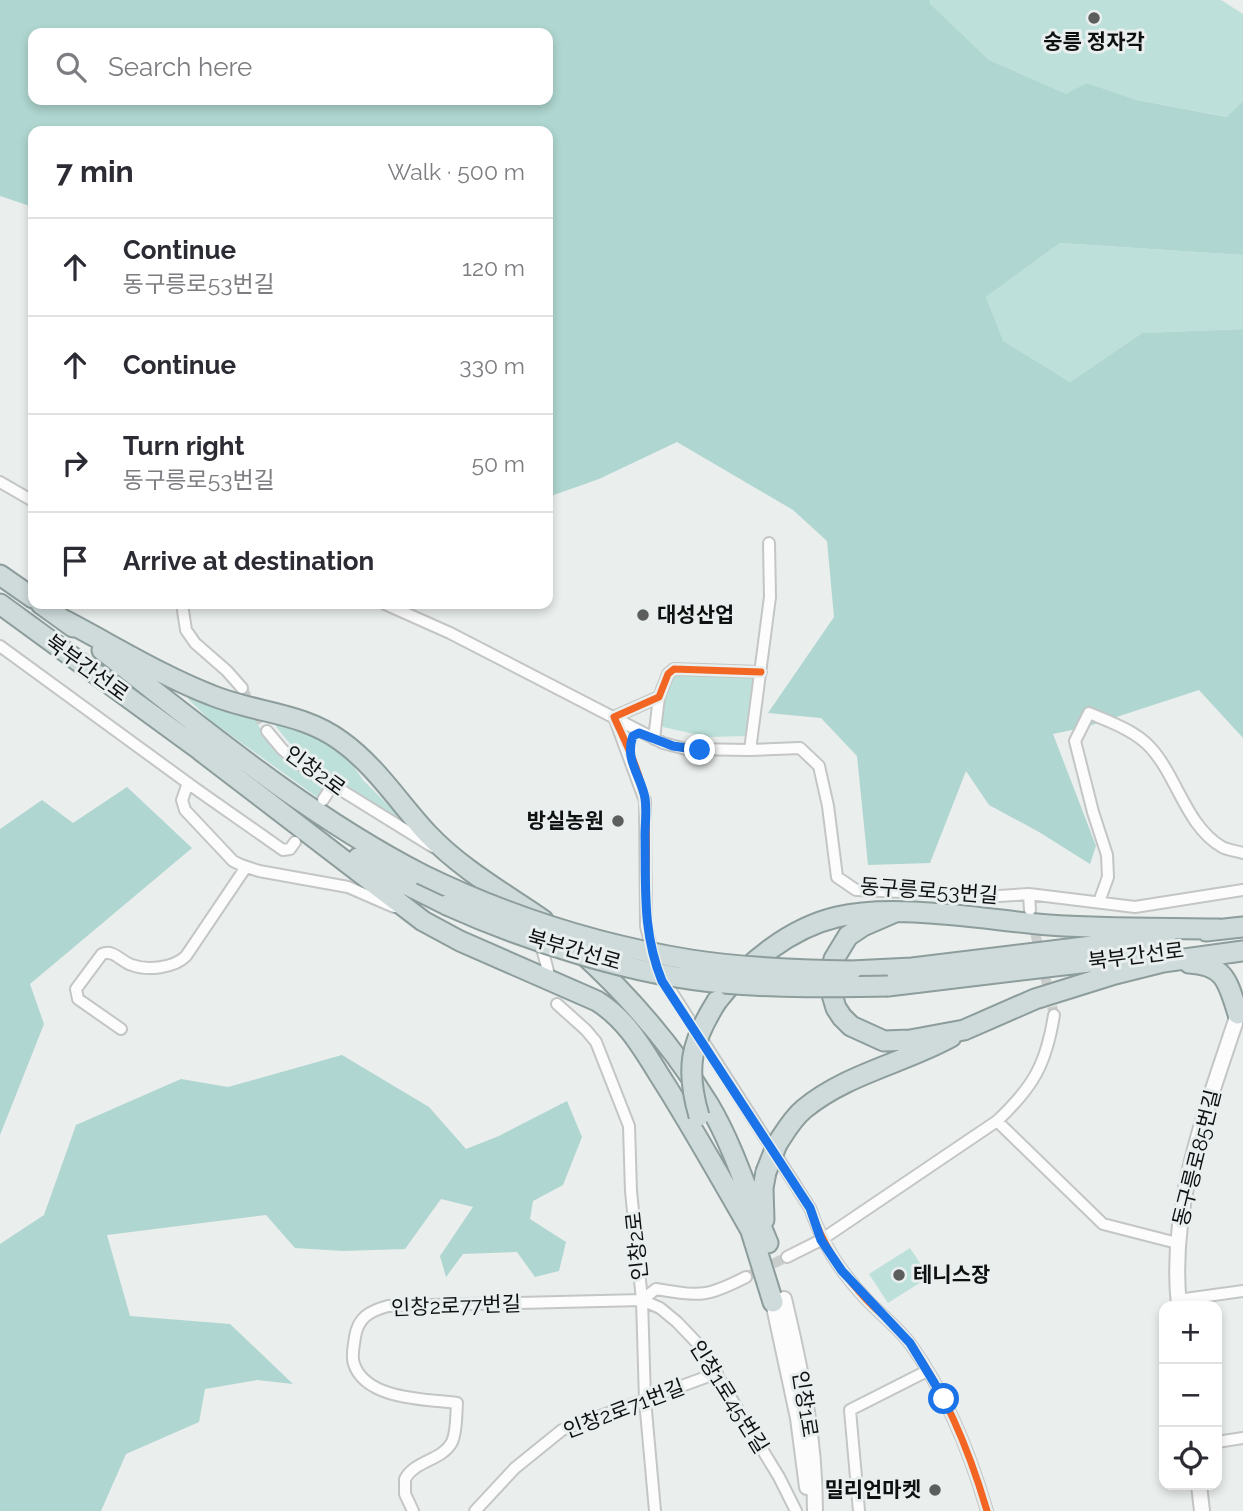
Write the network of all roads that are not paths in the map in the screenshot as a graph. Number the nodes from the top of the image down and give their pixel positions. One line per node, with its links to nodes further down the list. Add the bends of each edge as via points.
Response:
1 (0, 482): 2 (street)
2 (28, 498)
3 (769, 543): 12 (street, via 770,597)
4 (0, 575): 5 (highway)
5 (28, 595)
6 (0, 604): 19 (highway, 북부간선로)
7 (48, 609): 10 (highway, 북부간선로)
8 (186, 609): 13 (street, via 186,630 195,643)
9 (396, 609): 15 (street, 동구릉로53번길)
10 (64, 620): 26 (highway, via 213,696 312,723 342,741); 35 (highway, 북부간선로, bridge, via 243,760 344,831 474,900 592,938 690,960 851,971 912,968)
11 (0, 646): 21 (street)
12 (761, 672): 14 (street, via 674,669); 18 (street)
13 (242, 688)
14 (659, 697): 15 (street); 17 (street)
15 (614, 716): 17 (street, 동구릉로53번길); 20 (street)
16 (267, 731): 22 (street, 인창2로, via 290,756)
17 (650, 737): 18 (street, 동구릉로53번길, via 686,749); 20 (street, via 635,734)
18 (750, 750): 29 (street, 동구릉로53번길, via 800,748 819,765 837,877 856,890 999,897)
19 (201, 751): 33 (highway); 36 (highway, 북부간선로, bridge, via 332,842 446,905 512,932 658,973 771,986 888,986)
20 (629, 753): 47 (street, via 645,802 646,926 654,961 662,981 810,1208)
21 (188, 783): 24 (street, via 284,850); 27 (street, via 182,800 185,810 233,860)
22 (332, 786): 23 (street); 26 (street, 인창2로)
23 (323, 800)
24 (295, 842)
25 (1243, 853): 30 (street, via 1223,848 1200,825 1148,745 1130,731 1089,713 1074,741 1107,855 1108,877)
26 (457, 860): 39 (street, 인창2로, via 469,877 526,926 543,952); 48 (highway, via 559,932 616,984 662,1037 710,1107)
27 (246, 867): 33 (street, via 348,887); 43 (street, via 180,962 148,968 131,965 108,951 102,954 75,994)
28 (1243, 890): 30 (street, via 1135,908)
29 (1029, 894): 30 (street); 31 (street, 동구릉로53번길)
30 (1099, 902)
31 (1030, 910)
32 (893, 913): 35 (highway, via 1072,927); 44 (highway, via 848,936 838,951 828,981 836,1008 851,1026 884,1041); 46 (highway, bridge, via 837,917 800,932 765,953 718,1000 701,1027 692,1059 693,1096)
33 (420, 919): 46 (highway, via 610,1009 640,1043)
34 (1243, 927): 35 (highway, 북부간선로)
35 (1218, 929)
36 (1243, 943)
37 (1243, 951): 38 (highway)
38 (1163, 962): 41 (highway, via 1219,970); 44 (highway, via 1035,999)
39 (548, 971)
40 (557, 1004): 53 (street, 인창2로, via 596,1042 626,1114)
41 (1241, 1006): 49 (street, 동구릉로85번길, via 1196,1143)
42 (1054, 1015): 45 (street, via 1042,1063 1022,1097)
43 (121, 1029)
44 (964, 1030): 48 (highway, bridge, via 844,1084 804,1109 777,1144 766,1172 763,1207)
45 (997, 1121): 47 (street); 49 (street, via 1103,1224)
46 (750, 1229): 54 (highway)
47 (821, 1240): 50 (street); 57 (street, via 849,1279 910,1343)
48 (768, 1243): 54 (highway)
49 (1177, 1243): 55 (street, 동구릉로85번길)
50 (787, 1257)
51 (746, 1277): 53 (street, via 717,1292 694,1295 656,1289)
52 (1243, 1291): 56 (street)
53 (642, 1300): 58 (street, 인창1로45번길, via 660,1308 689,1334); 59 (street, 인창2로); 63 (street, 인창2로77번길, via 388,1306 363,1317 356,1328 353,1359 365,1380 383,1392 457,1403 451,1443 405,1479 405,1494)
54 (778, 1301): 67 (street, 인창1로, via 809,1419)
55 (1178, 1301)
56 (1189, 1301)
57 (927, 1371): 68 (street, via 850,1410); 69 (street, via 946,1403)
58 (717, 1373): 59 (street, 인창2로71번길); 66 (street, 인창1로45번길)
59 (645, 1400): 64 (street, 인창2로71번길, via 555,1434); 65 (street, 인창2로)
60 (1243, 1438): 61 (street)
61 (1222, 1441)
62 (1200, 1490): 70 (street)
63 (413, 1511)
64 (475, 1511)
65 (655, 1511)
66 (796, 1511)
67 (814, 1511)
68 (859, 1511)
69 (988, 1511)
70 (1202, 1511)

